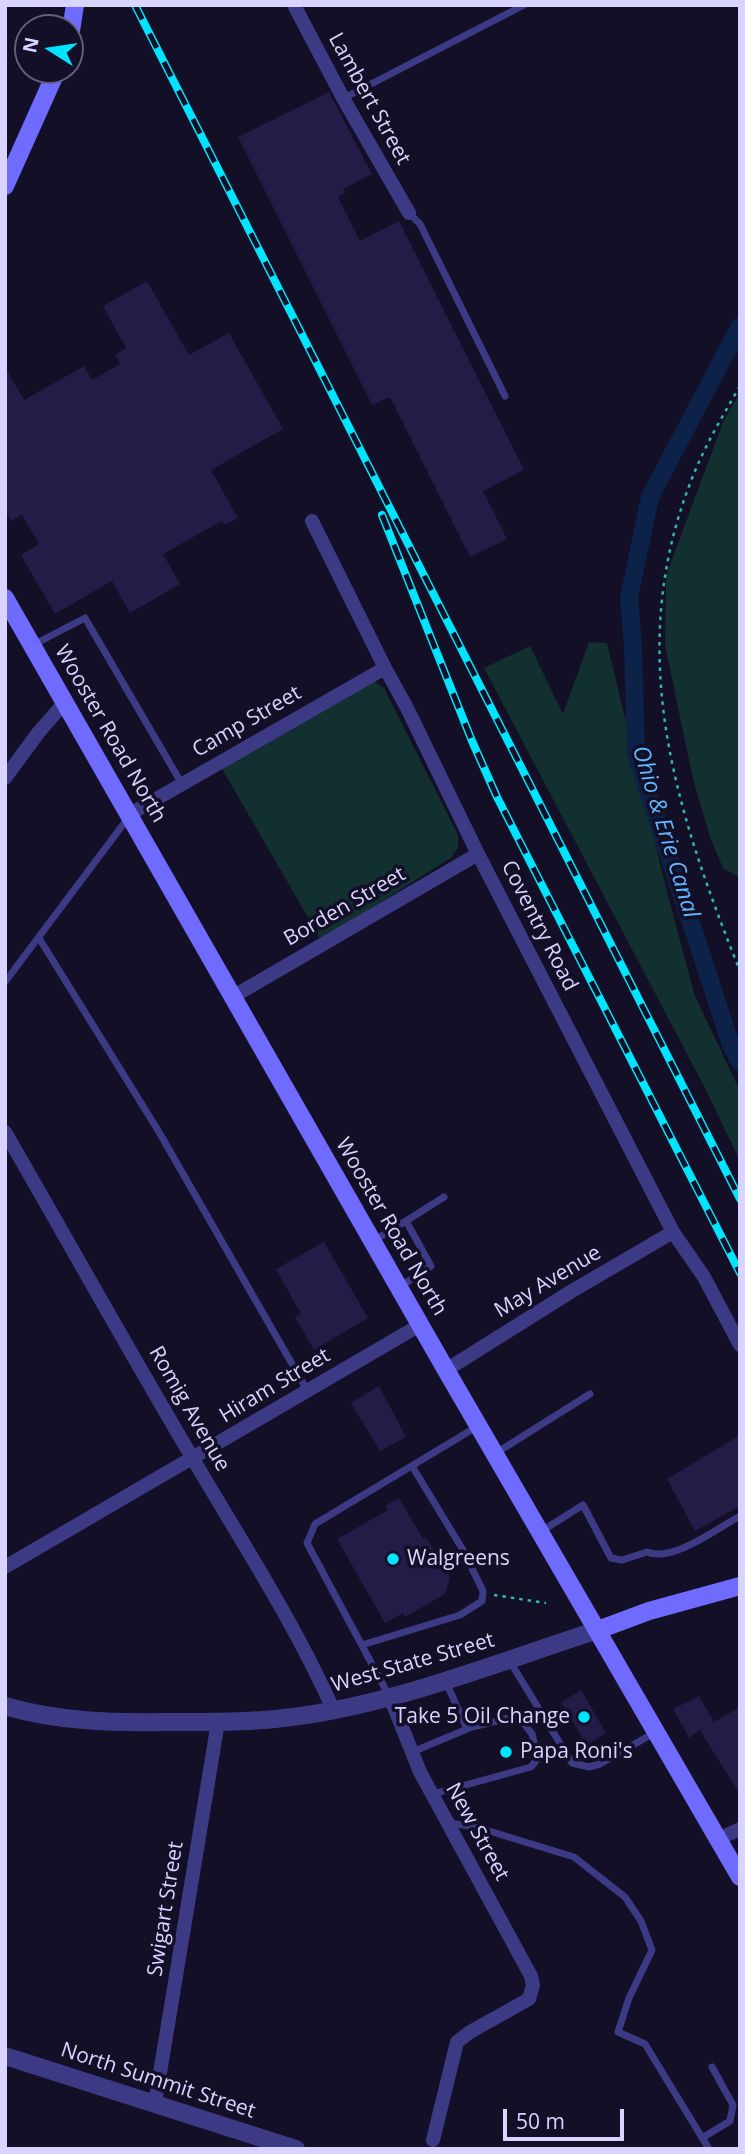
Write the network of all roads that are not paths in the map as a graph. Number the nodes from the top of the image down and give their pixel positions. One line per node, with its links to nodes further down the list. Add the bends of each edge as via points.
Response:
1 (294, 5): 4 (street, Lambert Street)
2 (524, 5): 4 (lane)
3 (51, 84): 5 (main road)
4 (343, 99): 6 (street, Lambert Street)
5 (5, 186)
6 (410, 213): 7 (lane, via 420,224)
7 (505, 396)
8 (312, 521): 11 (street, Coventry Road)
9 (5, 598): 10 (main road, Wooster Road North)
10 (32, 645): 12 (main road, Wooster Road North); 14 (lane, via 85,618)
11 (385, 668): 14 (street, Camp Street); 16 (street, Coventry Road)
12 (65, 702): 13 (street); 15 (main road, Wooster Road North)
13 (5, 778)
14 (182, 784): 15 (street, Camp Street)
15 (130, 814): 17 (lane); 19 (main road, Wooster Road North)
16 (478, 855): 19 (street, Borden Street); 23 (street, Coventry Road)
17 (39, 938): 18 (lane); 29 (lane, via 159,1132)
18 (5, 982)
19 (234, 996): 24 (main road, Wooster Road North)
20 (5, 1132): 33 (street, Romig Avenue)
21 (443, 1197): 22 (lane)
22 (406, 1221): 24 (lane); 25 (lane, via 431,1266)
23 (673, 1232): 27 (street, Coventry Road); 28 (street, May Avenue)
24 (373, 1241): 25 (main road, Wooster Road North)
25 (399, 1287): 26 (main road, Wooster Road North)
26 (420, 1325): 28 (main road, Wooster Road North); 29 (street, Hiram Street)
27 (740, 1345)
28 (446, 1370): 31 (main road, Wooster Road North)
29 (307, 1390): 33 (street, Hiram Street)
30 (590, 1394): 32 (lane)
31 (478, 1426): 32 (main road, Wooster Road North); 34 (lane)
32 (495, 1454): 36 (main road, Wooster Road North)
33 (193, 1459): 37 (street, Hiram Street); 45 (street, Romig Avenue, via 276,1598)
34 (412, 1466): 40 (lane, via 315,1524 307,1543); 40 (lane, via 463,1550 482,1601 460,1615)
35 (740, 1516): 36 (lane, via 676,1550 622,1560 611,1558 583,1506)
36 (540, 1532): 39 (main road, Wooster Road North)
37 (5, 1567)
38 (740, 1586): 39 (main road, West State Street)
39 (598, 1630): 41 (street, West State Street); 48 (main road, Wooster Road North)
40 (362, 1645): 43 (lane)
41 (508, 1659): 42 (street, West State Street); 48 (lane, via 572,1763 600,1764)
42 (444, 1680): 43 (street, West State Street); 47 (lane)
43 (390, 1697): 45 (street, West State Street); 49 (street, New Street)
44 (5, 1706): 46 (street, West State Street, via 56,1717 123,1723)
45 (333, 1710): 46 (street, West State Street)
46 (218, 1722): 57 (street, Swigart Street)
47 (467, 1729): 49 (lane); 50 (lane, via 519,1716 532,1734 538,1758 531,1767)
48 (657, 1732): 53 (main road, Wooster Road North)
49 (412, 1752): 50 (street, New Street)
50 (432, 1795): 51 (street, New Street)
51 (448, 1823): 58 (lane, via 574,1857 625,1897 652,1950 618,2032 645,2044); 59 (street, New Street, via 533,1985 529,1999 457,2042)
52 (740, 1829): 53 (street)
53 (718, 1839): 54 (main road, Wooster Road North)
54 (740, 1877)
55 (5, 2056): 57 (street, North Summit Street)
56 (712, 2067): 58 (lane, via 733,2105 730,2121)
57 (155, 2103): 60 (street, North Summit Street)
58 (702, 2138): 61 (lane)
59 (433, 2140)
60 (296, 2149)
61 (709, 2149)

